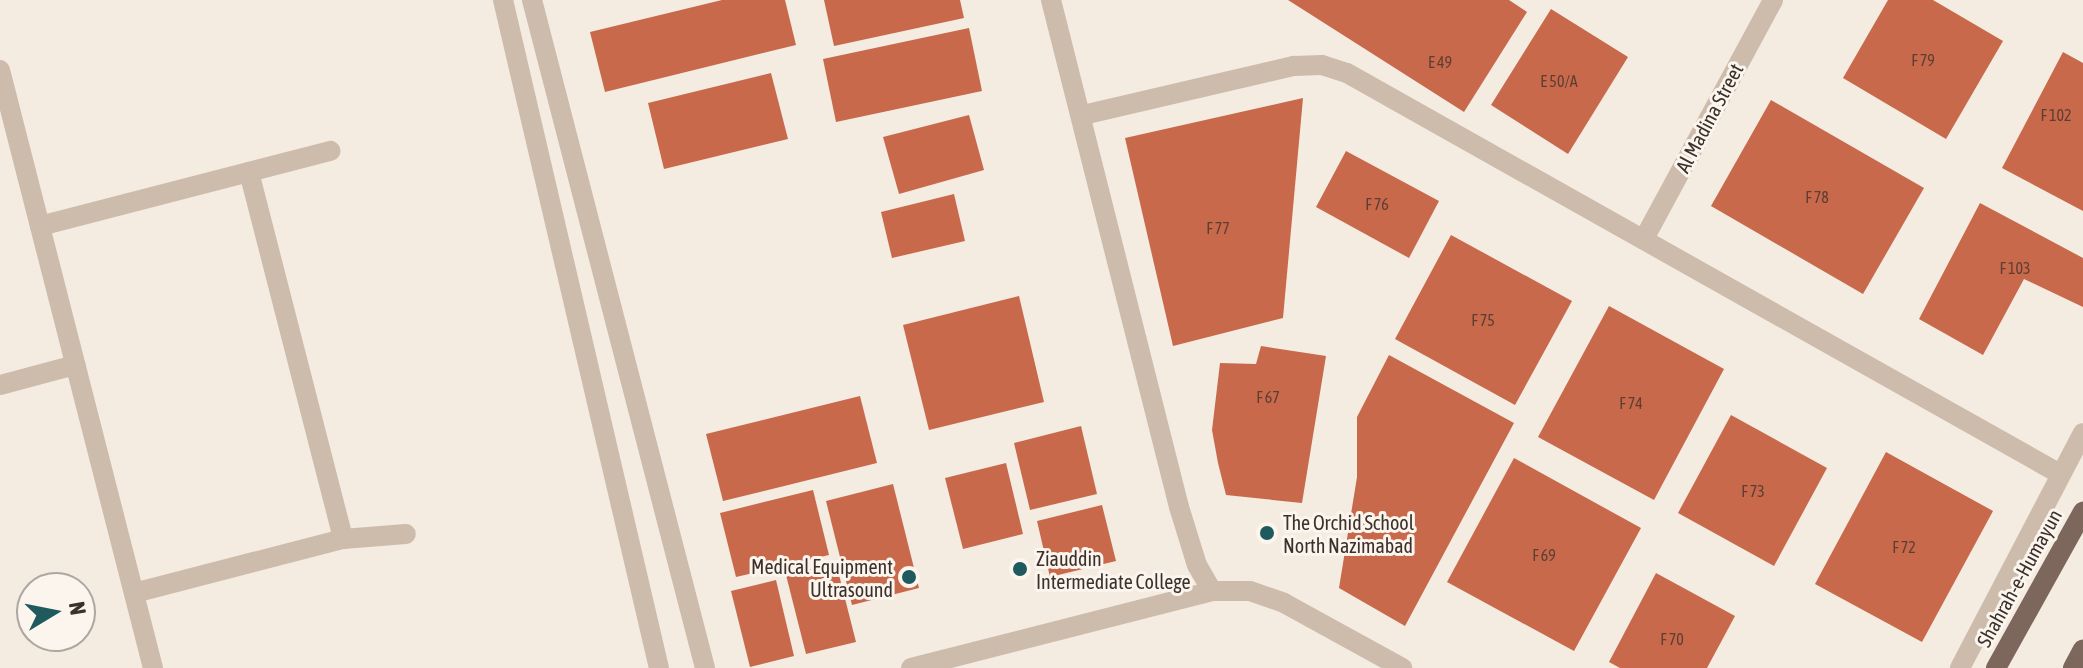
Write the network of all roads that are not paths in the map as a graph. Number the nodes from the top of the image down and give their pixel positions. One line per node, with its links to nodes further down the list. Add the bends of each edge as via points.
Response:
1 (503, 0): 22 (street)
2 (532, 0): 23 (street)
3 (1051, 0): 6 (street)
4 (1773, 0): 10 (street, Al Madina Street)
5 (0, 70): 9 (street)
6 (1083, 115): 10 (street, via 1294,66 1322,65 1347,73); 18 (street, via 1179,507 1197,565)
7 (330, 151): 8 (street)
8 (249, 172): 9 (street); 17 (street)
9 (40, 226): 11 (street)
10 (1645, 237): 14 (street)
11 (75, 365): 12 (street); 19 (street)
12 (0, 385)
13 (2083, 433): 14 (street)
14 (2060, 474): 26 (street)
15 (2083, 512): 27 (main road, Shahrah-e-Humayun)
16 (406, 534): 17 (street)
17 (343, 539): 19 (street)
18 (1212, 591): 24 (street); 25 (street, via 1250,591 1284,603)
19 (134, 593): 21 (street)
20 (2083, 649): 28 (main road)
21 (153, 668)
22 (659, 668)
23 (705, 668)
24 (911, 668)
25 (1402, 668)
26 (1960, 668)
27 (1996, 668)
28 (2073, 668)

